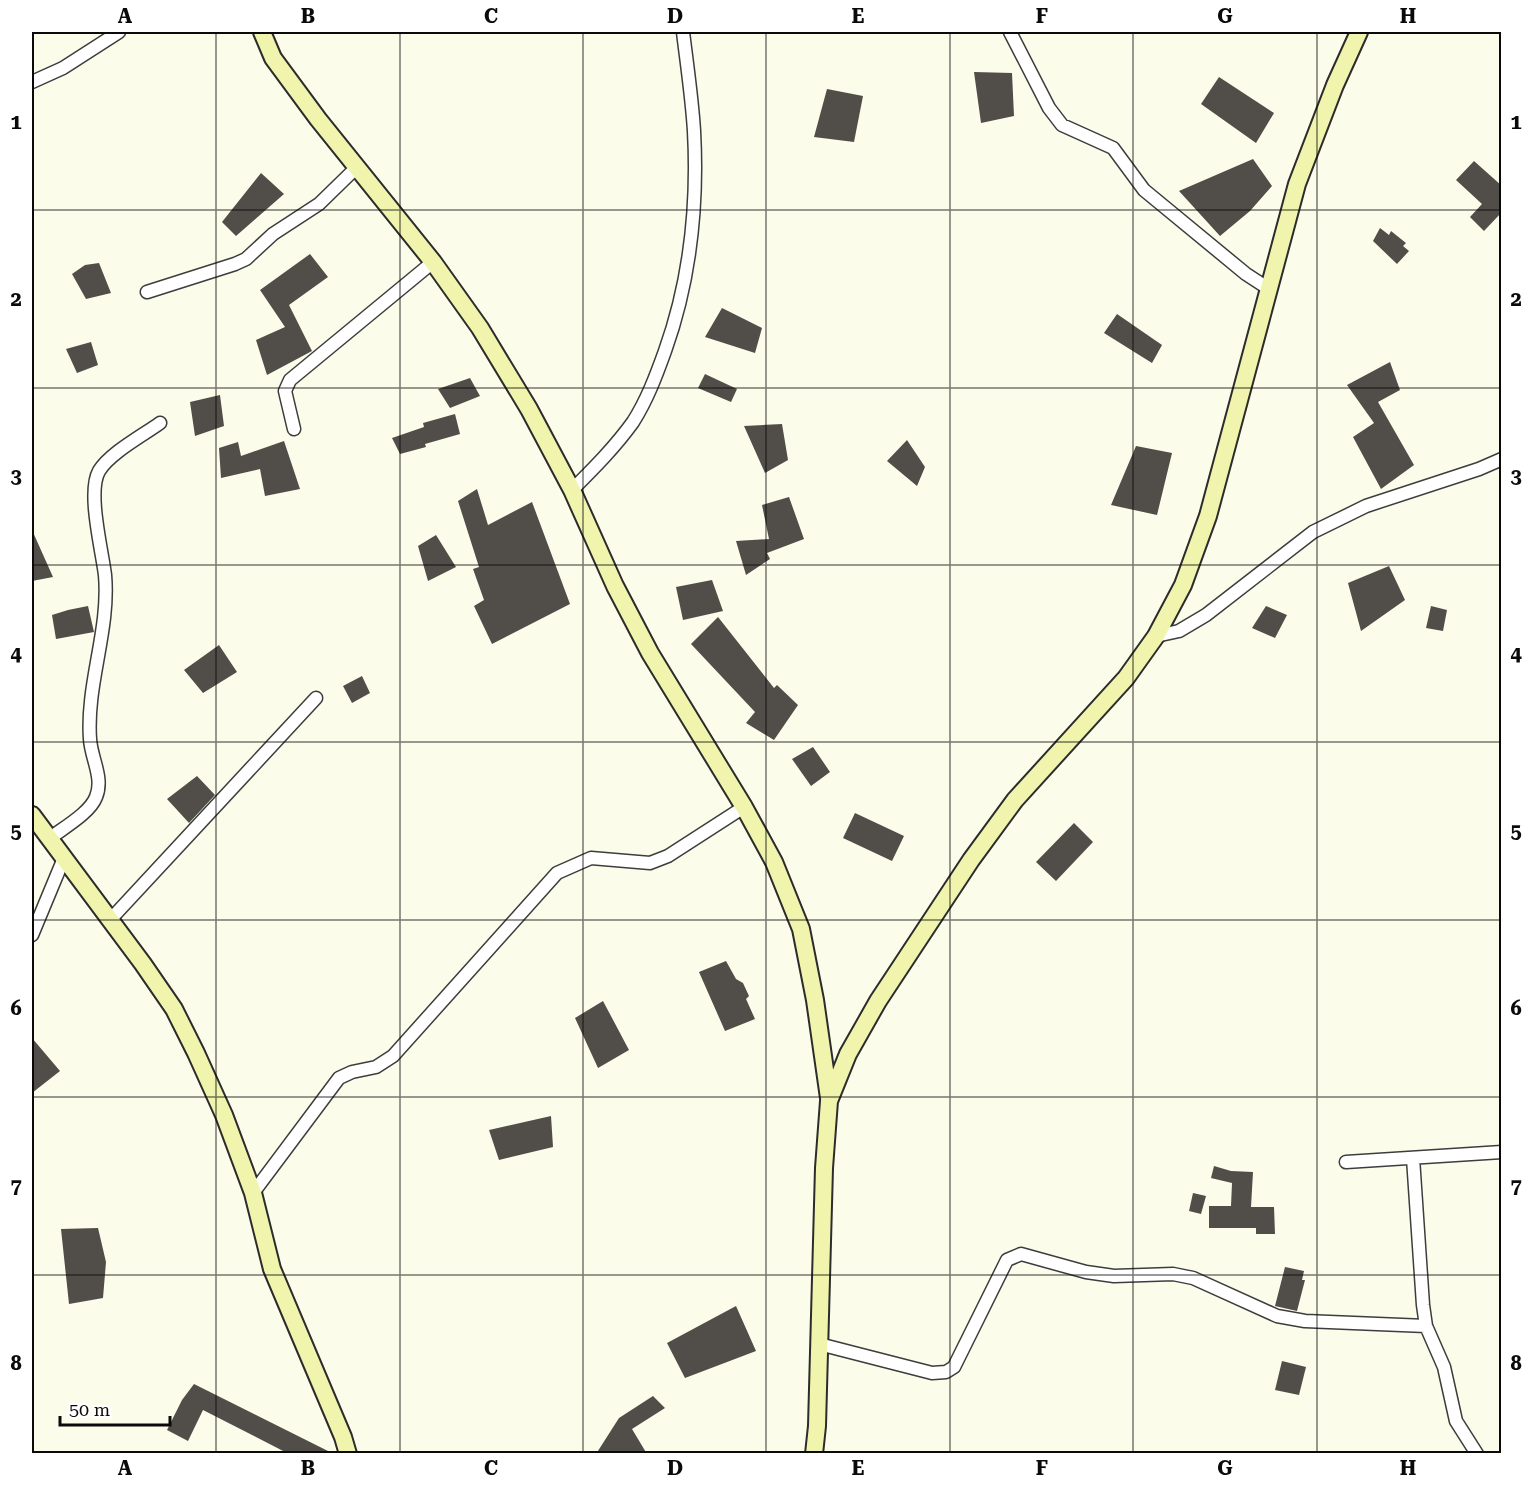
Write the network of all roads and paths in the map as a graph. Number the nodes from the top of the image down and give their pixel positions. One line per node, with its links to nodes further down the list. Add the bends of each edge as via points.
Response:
1 (118, 32): 6 (street, via 63,68)
2 (262, 32): 7 (street, via 273,58)
3 (683, 32): 14 (street, via 694,132 694,202 686,270 674,324 653,386 634,420 610,452)
4 (1010, 32): 9 (street, via 1049,108 1062,125 1113,148 1144,190)
5 (1359, 32): 9 (street, via 1297,184)
6 (32, 82)
7 (357, 167): 8 (street); 10 (street, via 320,204 273,234 246,259)
8 (433, 261): 12 (street, via 290,380 285,391); 14 (street, via 486,338)
9 (1269, 289): 15 (street, via 1208,516 1183,585)
10 (147, 292)
11 (160, 423): 19 (street, via 106,461 93,487 105,576 90,740 98,777 97,796 91,808)
12 (294, 429)
13 (1502, 459): 15 (street, via 1366,506 1313,532 1206,615 1179,631)
14 (572, 489): 17 (street, via 650,653)
15 (1156, 636): 23 (street, via 1126,678 1015,800 971,860 878,1000 848,1054)
16 (316, 698): 21 (street)
17 (744, 807): 23 (street, via 774,862 801,930); 27 (street, via 668,856 650,863 591,858 557,873 393,1056 376,1067 339,1078)
18 (32, 815): 19 (street)
19 (49, 838): 20 (street)
20 (64, 858): 21 (street); 22 (street)
21 (111, 920): 27 (street, via 174,1009 224,1115)
22 (32, 935)
23 (829, 1101): 29 (street)
24 (1502, 1152): 25 (street)
25 (1413, 1158): 26 (street); 28 (street)
26 (1346, 1162)
27 (253, 1192): 30 (street, via 272,1269)
28 (1426, 1326): 29 (street, via 1305,1321 1256,1308 1193,1278 1173,1274 1114,1276 1021,1254 1007,1260 954,1367 946,1372 932,1373); 32 (street, via 1444,1367 1456,1421)
29 (819, 1344): 31 (street)
30 (348, 1454)
31 (814, 1454)
32 (1476, 1454)

